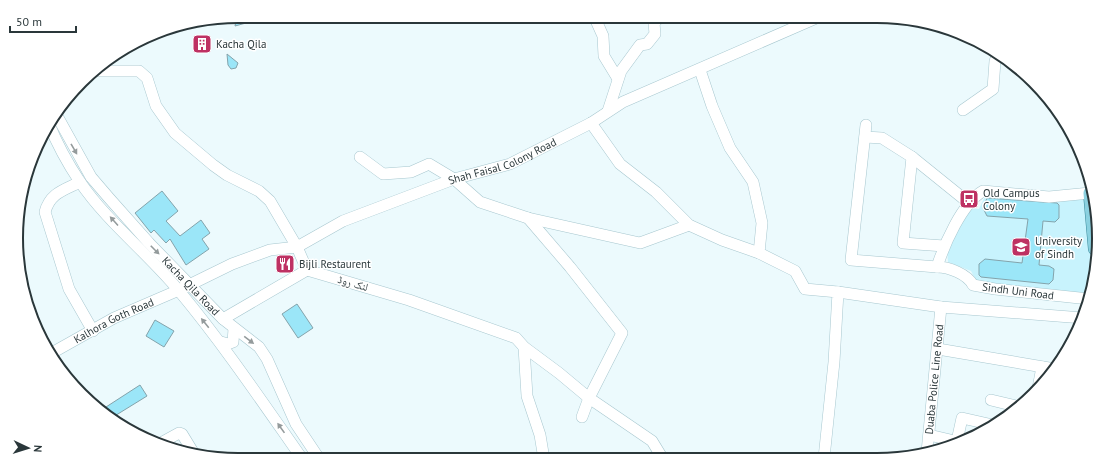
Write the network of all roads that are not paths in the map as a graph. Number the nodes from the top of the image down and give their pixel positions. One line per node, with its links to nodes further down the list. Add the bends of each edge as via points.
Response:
1 (597, 23): 7 (street, via 603,36 604,56)
2 (654, 23): 7 (street, via 655,34 647,44 640,45)
3 (805, 23): 5 (street, Shah Faisal Colony Road)
4 (996, 59): 8 (street, via 993,89)
5 (700, 70): 9 (street, Shah Faisal Colony Road, via 623,102); 25 (street, via 730,148 753,182 762,223)
6 (102, 71): 24 (street, via 139,71 147,78 156,106 175,133 213,165 259,191 270,201)
7 (618, 79): 9 (street)
8 (963, 110)
9 (608, 111): 11 (street, Shah Faisal Colony Road)
10 (59, 119): 28 (street, Kacha Qila Road, one-way to 28, via 91,177 149,243)
11 (591, 123): 17 (street, Shah Faisal Colony Road, via 510,164); 22 (street, via 620,164 656,192)
12 (866, 125): 14 (street)
13 (52, 130): 18 (street, Kacha Qila Road)
14 (865, 137): 15 (street, via 882,138); 26 (street, Sindh Uni Road, via 851,260)
15 (912, 156): 20 (street); 23 (street, via 903,243)
16 (360, 157): 17 (street, via 382,174 411,172 429,164)
17 (454, 179): 21 (street, via 480,202); 24 (street, Shah Faisal Colony Road, via 343,221)
18 (80, 182): 29 (street, Kacha Qila Road, one-way to 18, via 117,226); 36 (street, via 48,201 45,212 69,289)
19 (1087, 193): 20 (street, via 1049,197 983,191 974,196)
20 (969, 203): 23 (street)
21 (528, 218): 22 (street, via 640,243); 44 (street, via 622,333)
22 (689, 225): 25 (street)
23 (944, 246): 26 (street)
24 (297, 247): 27 (street); 28 (street, Shah Faisal Colony Road, via 270,250)
25 (760, 253): 30 (street, via 795,271 805,289)
26 (937, 267): 31 (street, Sindh Uni Road, via 953,270 970,280 972,285)
27 (307, 270): 34 (street); 38 (street, لنک روڈ, via 410,300 516,338)
28 (190, 284): 29 (street, Shah Faisal Colony Road); 34 (street, Kacha Qila Road)
29 (179, 290): 36 (street, Kalhora Goth Road, via 114,318); 37 (street, Kacha Qila Road, one-way to 29)
30 (838, 292): 32 (street); 59 (street)
31 (1084, 299)
32 (941, 307): 33 (street); 39 (street, Duaba Police Line Road)
33 (1077, 318)
34 (223, 319): 35 (street, Kacha Qila Road)
35 (234, 330): 37 (street, via 233,342); 56 (street, Kacha Qila Road, one-way to 56, via 259,347 267,359 296,424)
36 (93, 331): 40 (street, Kalhora Goth Road)
37 (221, 342): 55 (street, Kacha Qila Road, one-way to 37)
38 (524, 347): 44 (street, لنک روڈ); 57 (street, via 527,396)
39 (938, 349): 41 (street); 49 (street, Duaba Police Line Road)
40 (55, 351)
41 (1042, 367): 42 (street); 43 (street)
42 (1049, 368)
43 (1040, 379)
44 (589, 398): 47 (street); 58 (street, لنک روڈ, via 652,441)
45 (991, 400): 46 (street)
46 (1013, 405)
47 (582, 417)
48 (984, 424): 50 (street, via 962,418)
49 (929, 435): 51 (street); 53 (street, Duaba Police Line Road)
50 (959, 437)
51 (951, 440)
52 (165, 441): 54 (street, via 179,433)
53 (928, 447)
54 (190, 448)
55 (298, 453)
56 (315, 453)
57 (543, 453)
58 (659, 453)
59 (825, 453)

